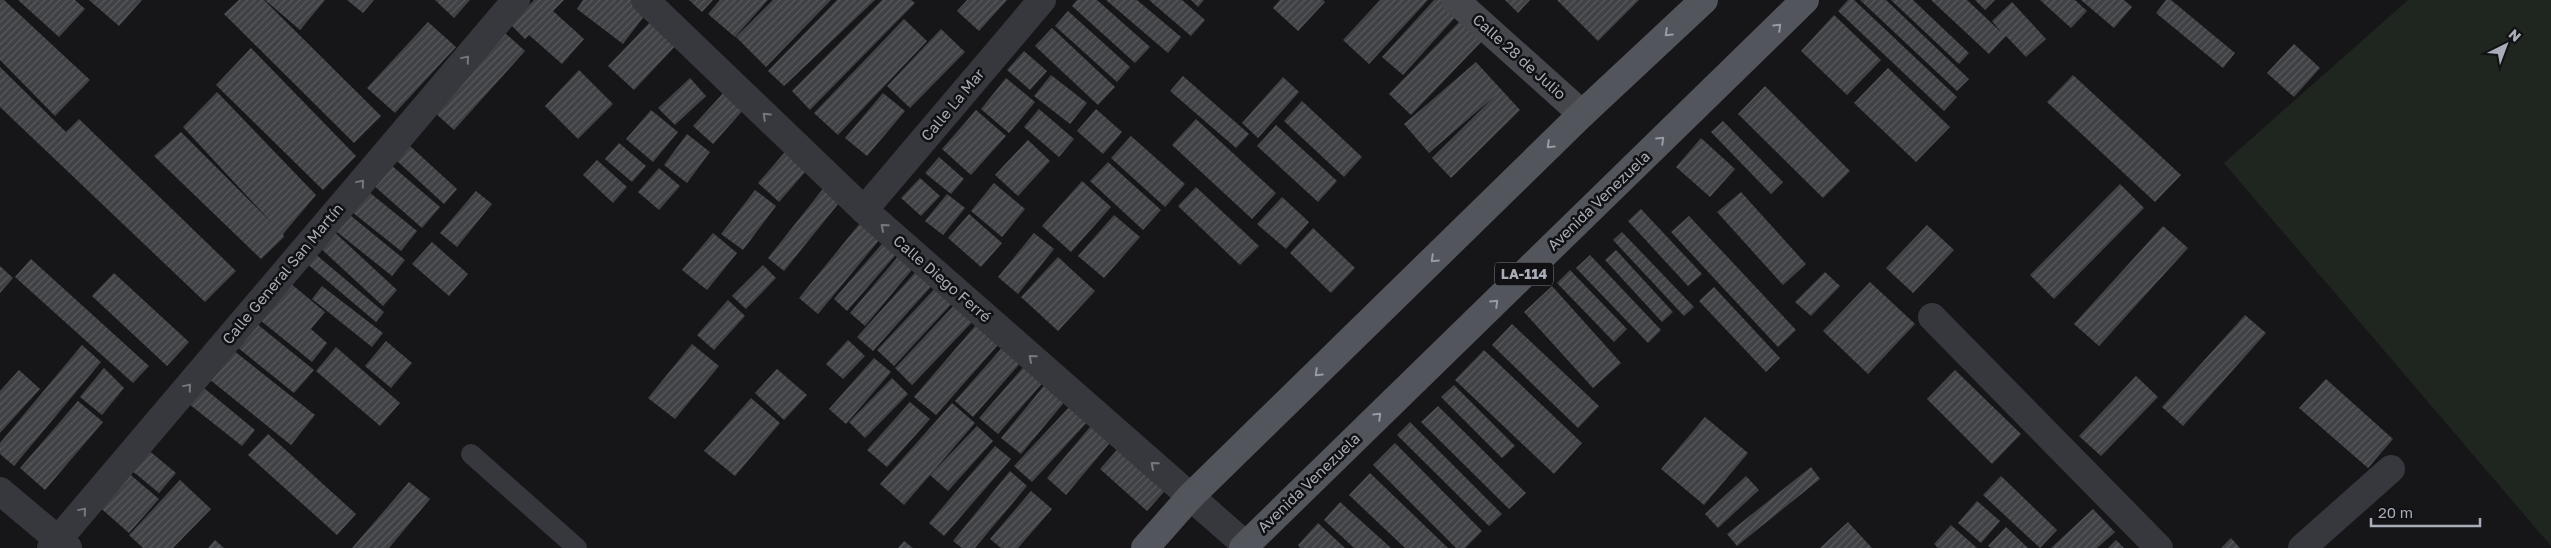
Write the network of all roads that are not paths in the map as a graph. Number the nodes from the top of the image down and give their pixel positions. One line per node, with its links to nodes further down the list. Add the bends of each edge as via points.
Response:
1 (516, 0): 14 (street, Calle General San Martín, one-way to 1)
2 (645, 0): 8 (street, Calle Diego Ferré, one-way to 2)
3 (1042, 0): 8 (street, Calle La Mar)
4 (1455, 0): 7 (street, Calle 28 de Julio)
5 (1704, 0): 7 (main road, one-way to 7)
6 (1805, 0): 15 (main road, Avenida Venezuela / LA-114, one-way to 6)
7 (1582, 114): 13 (main road, one-way to 13)
8 (864, 210): 13 (street, Calle Diego Ferré, one-way to 8)
9 (1932, 317): 18 (street)
10 (471, 454): 16 (lane)
11 (2391, 469): 19 (street)
12 (0, 492): 14 (street)
13 (1190, 497): 15 (street, Calle Diego Ferré); 17 (main road)
14 (59, 545)
15 (1246, 547)
16 (577, 548)
17 (1145, 548)
18 (2158, 548)
19 (2302, 548)

